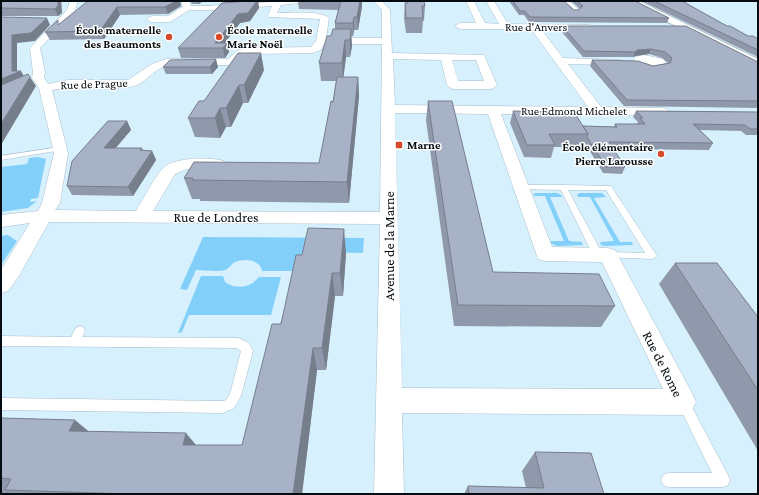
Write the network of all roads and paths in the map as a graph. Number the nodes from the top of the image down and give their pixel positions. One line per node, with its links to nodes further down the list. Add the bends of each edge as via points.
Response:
1 (74, 1): 25 (street, via 71,11 56,21 36,48)
2 (299, 1): 7 (street)
3 (378, 1): 19 (street, Avenue de la Marne, via 386,10)
4 (564, 1): 9 (street)
5 (632, 1): 17 (street)
6 (481, 2): 12 (street); 13 (street)
7 (277, 4): 8 (street, via 215,8); 18 (street, via 272,15 325,18)
8 (187, 6): 10 (street, via 170,19)
9 (576, 11)
10 (151, 19)
11 (460, 26): 12 (street, Rue d'Anvers)
12 (482, 26): 13 (street, Rue d'Anvers)
13 (505, 26): 14 (street, Rue d'Anvers)
14 (534, 27): 15 (street, Rue d'Anvers); 22 (street)
15 (600, 27)
16 (661, 27): 17 (street)
17 (684, 27): 24 (street)
18 (321, 41): 19 (street); 25 (street, Rue de Prague, via 313,50 247,51 231,62 161,64 138,81 129,84)
19 (387, 41): 20 (street, Avenue de la Marne)
20 (387, 56): 21 (street); 26 (street, Avenue de la Marne)
21 (446, 57)
22 (560, 61): 23 (street); 28 (street)
23 (638, 62)
24 (758, 64)
25 (38, 83): 30 (street)
26 (389, 109): 27 (street, Rue Edmond Michelet); 37 (street, Avenue de la Marne)
27 (493, 110): 28 (street, Rue Edmond Michelet); 33 (street)
28 (597, 111): 29 (street, Rue Edmond Michelet)
29 (671, 112)
30 (60, 149): 31 (lane); 35 (street, via 51,203)
31 (1, 158)
32 (236, 164): 36 (street, via 186,164 174,168 169,171)
33 (520, 187): 34 (lane); 39 (street, via 545,254)
34 (563, 187): 39 (lane); 39 (lane, via 608,188 652,256)
35 (43, 216): 36 (street, Rue de Londres); 38 (street, Rue de Londres); 40 (street, via 12,271)
36 (141, 216): 37 (street, Rue de Londres)
37 (389, 218): 44 (street, Avenue de la Marne)
38 (1, 221)
39 (603, 255): 45 (street, Rue de Rome)
40 (1, 285)
41 (80, 332): 43 (lane)
42 (1, 341): 43 (lane)
43 (74, 342): 46 (lane, via 238,344 245,346 247,352 235,396 230,404 223,407)
44 (388, 400): 45 (street, Rue de Rome); 48 (street, Avenue de la Marne)
45 (682, 402): 47 (lane, via 723,480)
46 (1, 404)
47 (668, 480)
48 (389, 494)

